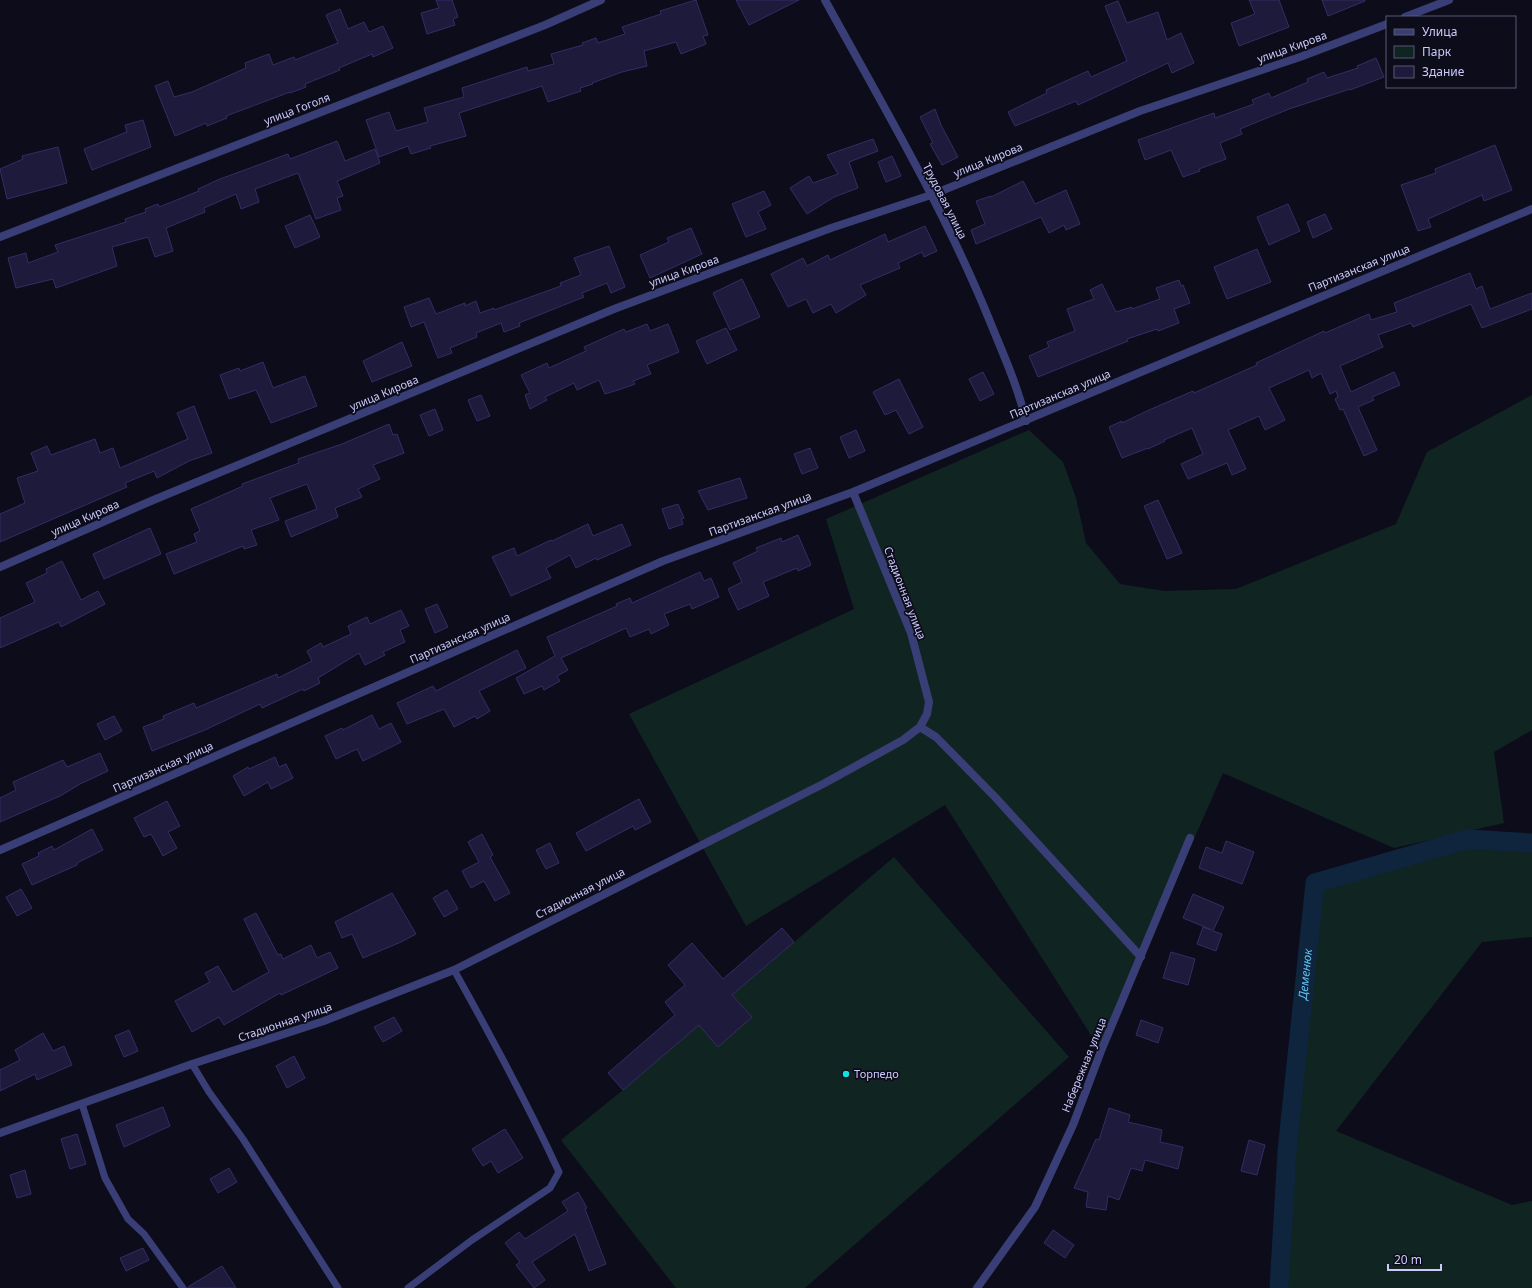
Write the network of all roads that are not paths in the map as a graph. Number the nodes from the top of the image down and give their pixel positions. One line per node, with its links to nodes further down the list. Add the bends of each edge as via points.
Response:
1 (601, 0): 8 (street, улица Гоголя, via 545,25)
2 (826, 0): 6 (street, Трудовая улица)
3 (1449, 0): 4 (street)
4 (1407, 16)
5 (1386, 24): 6 (street, улица Кирова, via 1300,57 1140,111)
6 (931, 195): 9 (street, Трудовая улица, via 976,286 1021,397); 11 (street, улица Кирова, via 831,228 614,309 151,501)
7 (1532, 209): 9 (street, Партизанская улица)
8 (0, 237)
9 (1026, 420): 10 (street, Партизанская улица)
10 (853, 492): 12 (street, Стадионная улица, via 911,633 929,702 927,714); 14 (street, Партизанская улица, via 663,561)
11 (0, 567)
12 (920, 727): 15 (street, via 936,736 995,797); 16 (street, Стадионная улица, via 903,740 823,784)
13 (1190, 838): 15 (street, Набережная улица)
14 (0, 850)
15 (1141, 957): 23 (street, Набережная улица, via 1072,1125 1035,1207)
16 (454, 970): 17 (street, Стадионная улица, via 324,1021); 22 (lane, via 535,1120 558,1172 550,1188 472,1240)
17 (192, 1064): 18 (street, Стадионная улица); 21 (lane)
18 (82, 1104): 19 (street, Стадионная улица); 20 (lane, via 105,1178 128,1219 144,1234)
19 (0, 1133)
20 (183, 1288)
21 (338, 1288)
22 (408, 1288)
23 (976, 1288)

